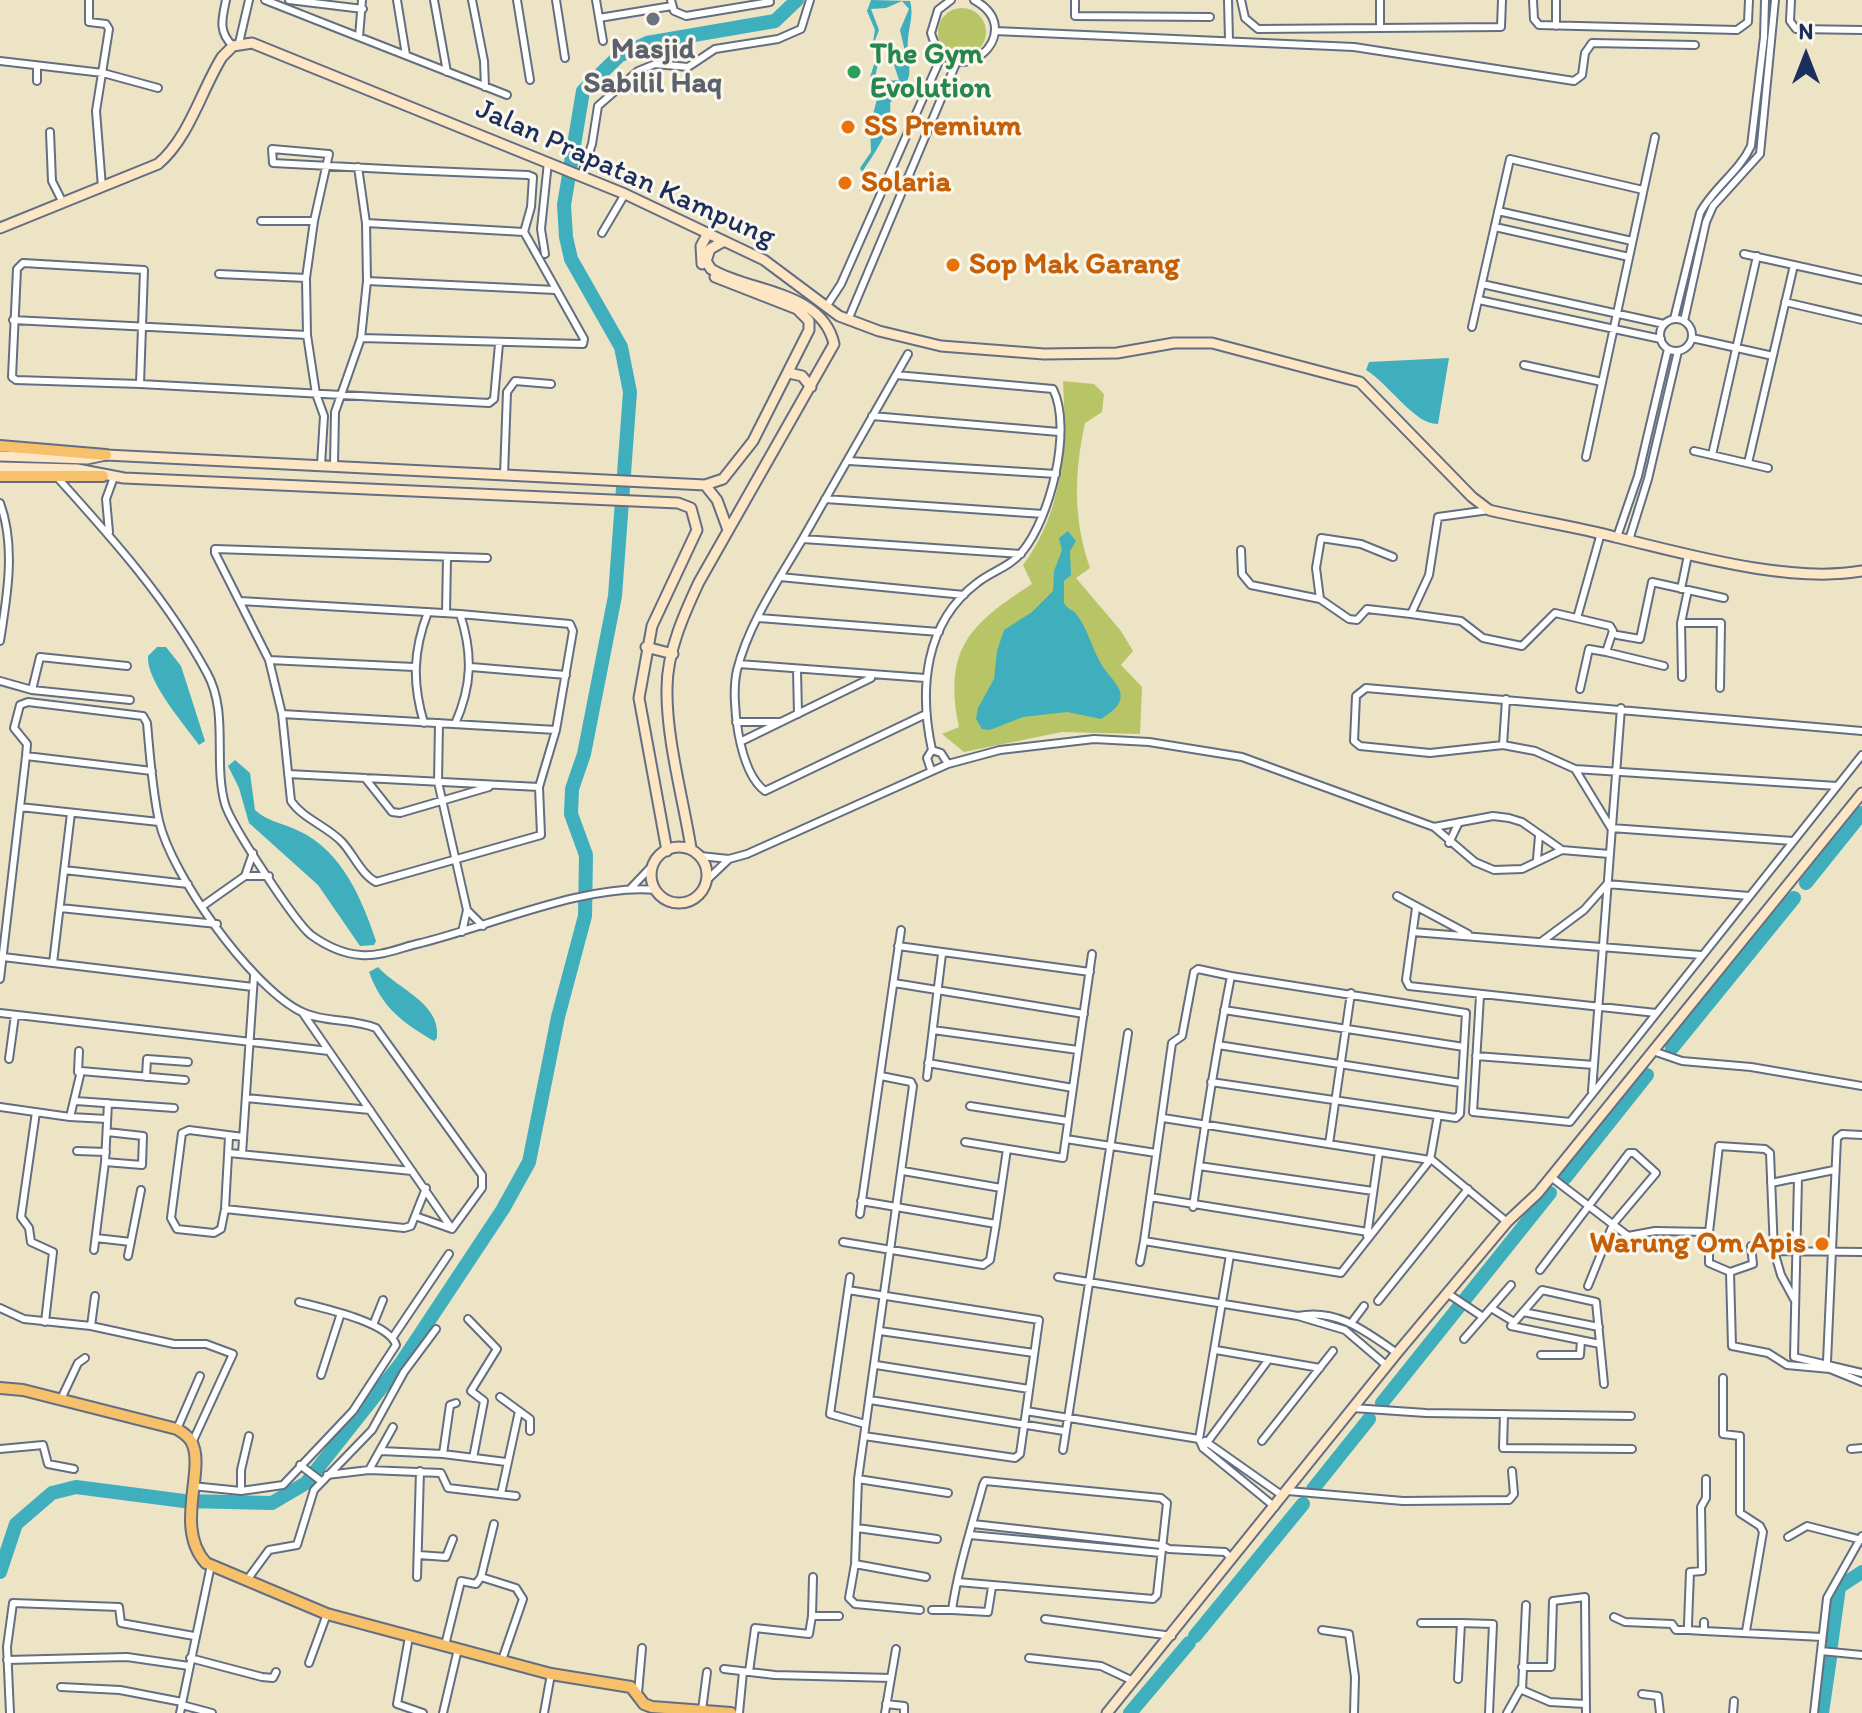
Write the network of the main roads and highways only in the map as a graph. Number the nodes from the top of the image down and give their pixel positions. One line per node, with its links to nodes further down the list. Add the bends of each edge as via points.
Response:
1 (0, 446): 2 (main road)
2 (106, 455)
3 (104, 475): 4 (main road)
4 (0, 476)
5 (0, 1388): 6 (main road, via 177,1429 192,1443 193,1542 209,1564 327,1614 551,1674 623,1685 657,1708)
6 (731, 1713)

